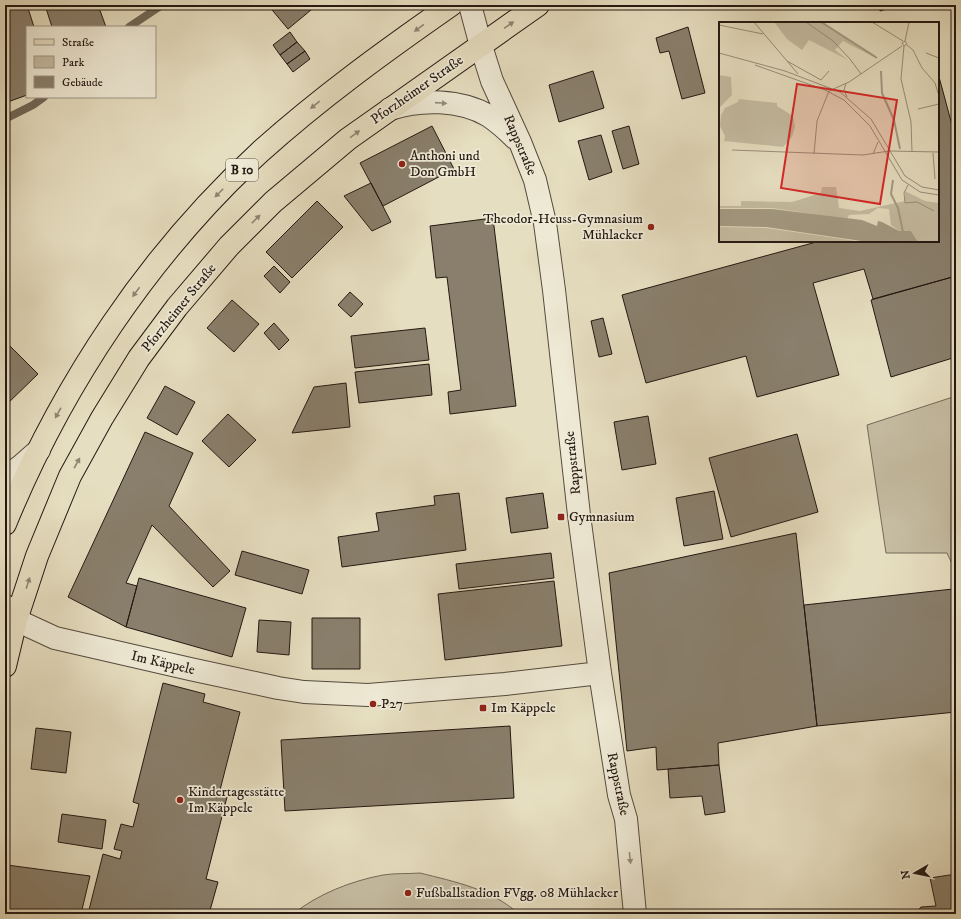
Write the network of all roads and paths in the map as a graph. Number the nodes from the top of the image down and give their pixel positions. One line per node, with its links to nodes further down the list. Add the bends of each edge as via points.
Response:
1 (451, 5): 7 (main road, B 10, one-way to 7, via 358,71 298,119 259,153 210,203 173,243 117,318 77,379)
2 (470, 5): 4 (street)
3 (538, 5): 4 (main road, Pforzheimer Straße, one-way to 3)
4 (480, 46): 5 (main road, Pforzheimer Straße); 6 (street, Rappstraße, via 492,81)
5 (389, 110): 6 (street, one-way to 6, via 420,102 451,104 488,116); 10 (main road, Pforzheimer Straße, one-way to 5, via 70,476 139,358 177,307 219,258 273,202 348,138)
6 (520, 142): 12 (street, Rappstraße, via 535,180 545,223)
7 (39, 450): 8 (street); 9 (main road, B 10)
8 (5, 478)
9 (5, 524)
10 (11, 613): 11 (main road, Pforzheimer Straße); 12 (street, Im Käppele, via 55,638 205,673 304,692 368,695)
11 (5, 666)
12 (600, 673): 13 (street, Rappstraße, one-way to 13, via 619,795 626,819)
13 (635, 914)

